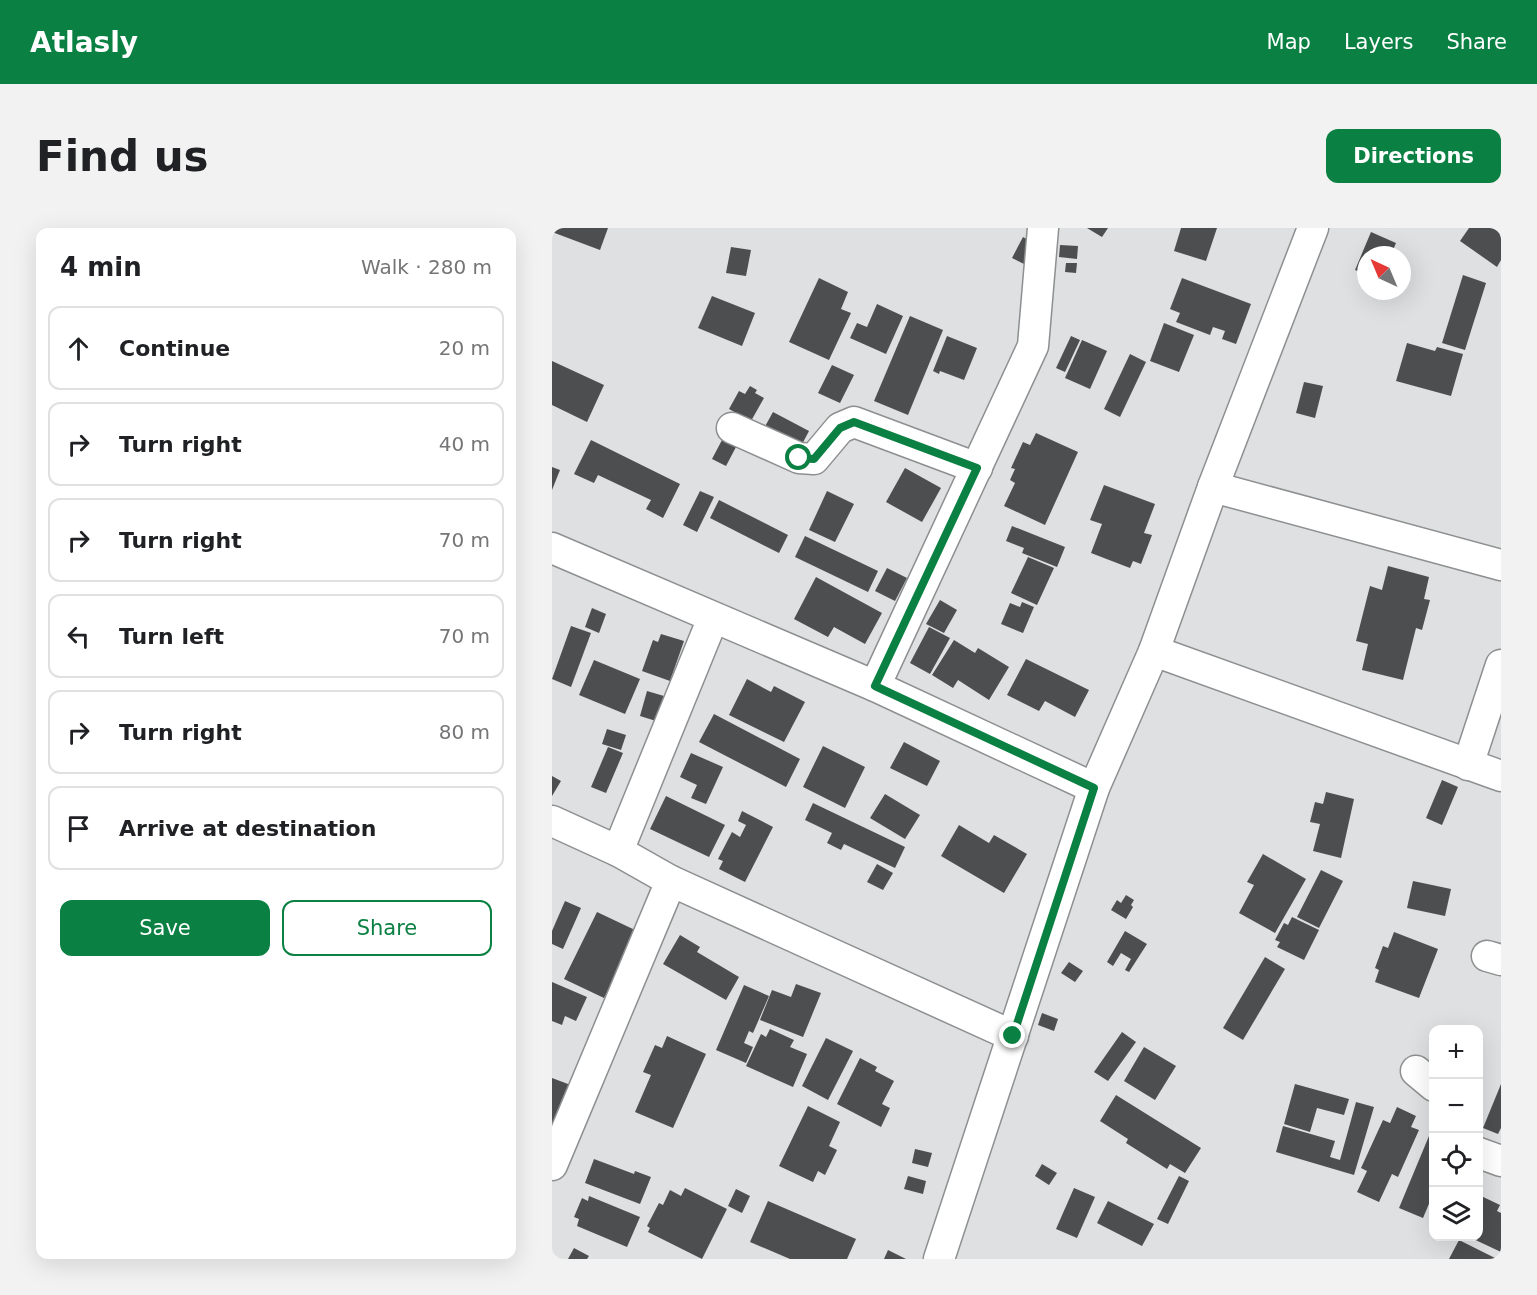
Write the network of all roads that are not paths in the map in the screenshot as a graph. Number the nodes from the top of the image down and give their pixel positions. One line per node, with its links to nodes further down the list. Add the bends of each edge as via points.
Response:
1 (1043, 228): 4 (street, via 1033,346)
2 (1313, 228): 5 (street)
3 (732, 428): 4 (street, via 799,458 814,459 840,428 854,422)
4 (977, 468): 11 (street)
5 (1214, 487): 7 (street); 9 (street)
6 (552, 548): 8 (street)
7 (1501, 565)
8 (713, 618): 11 (street); 16 (street)
9 (1154, 651): 12 (street); 14 (street)
10 (1501, 665): 12 (street)
11 (875, 686): 14 (street)
12 (1468, 765): 13 (street)
13 (1501, 776)
14 (1094, 788): 18 (street)
15 (552, 821): 16 (street)
16 (618, 851): 17 (street)
17 (671, 881): 18 (street); 21 (street)
18 (1013, 1036): 22 (street)
19 (1483, 1154): 20 (street)
20 (1501, 1161)
21 (552, 1165)
22 (939, 1259)

